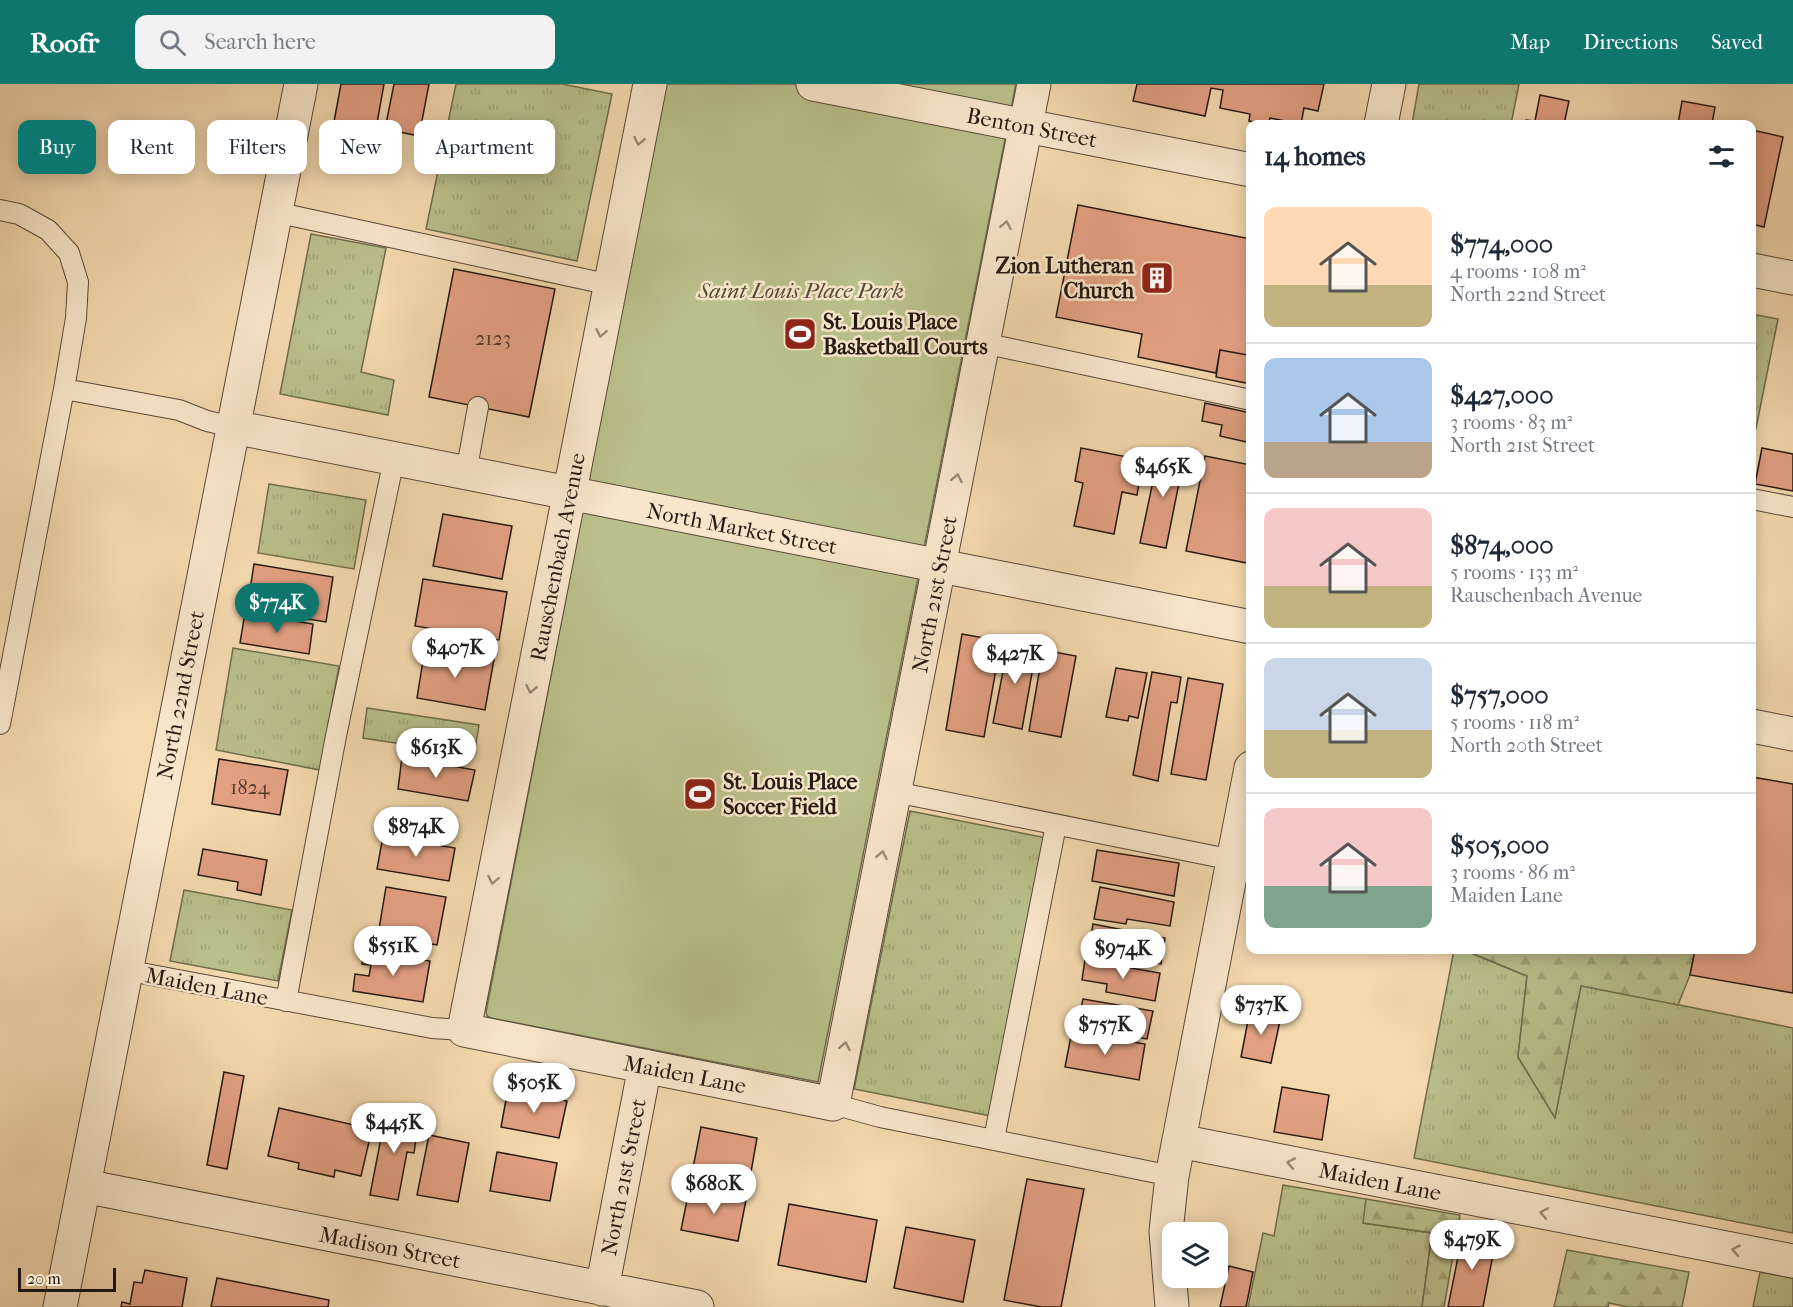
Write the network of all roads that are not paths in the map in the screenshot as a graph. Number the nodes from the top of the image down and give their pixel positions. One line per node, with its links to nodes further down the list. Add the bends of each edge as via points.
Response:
1 (301, 84): 10 (street, North 22nd Street)
2 (650, 84): 13 (street, Rauschenbach Avenue, one-way to 13)
3 (813, 84): 7 (street, Benton Street)
4 (1034, 84): 7 (street, North 21st Street)
5 (1389, 84): 6 (street)
6 (1382, 120)
7 (1026, 126): 8 (street, Benton Street); 14 (street, North 21st Street, one-way to 7)
8 (1246, 169)
9 (0, 210): 15 (lane, via 19,214 48,230 69,253 78,282)
10 (275, 212): 13 (lane); 18 (street, North 22nd Street)
11 (1756, 271): 12 (street)
12 (1793, 278)
13 (611, 285): 21 (street, Rauschenbach Avenue, one-way to 21)
14 (983, 343): 16 (lane); 24 (street, North 21st Street, one-way to 14)
15 (64, 389): 18 (lane, via 179,410); 26 (lane)
16 (1246, 399)
17 (478, 407): 20 (lane)
18 (233, 427): 19 (street, North Market Street); 33 (street, North 22nd Street)
19 (394, 459): 20 (street, North Market Street); 34 (lane)
20 (466, 473): 21 (street, North Market Street)
21 (570, 494): 24 (street, North Market Street); 35 (street, Rauschenbach Avenue, one-way to 35)
22 (1756, 500): 23 (lane)
23 (1793, 507)
24 (940, 566): 25 (street, North Market Street); 29 (street, North 21st Street)
25 (1246, 626)
26 (0, 724)
27 (1756, 727): 28 (street)
28 (1793, 734)
29 (895, 792): 31 (lane); 37 (street, North 21st Street, one-way to 29)
30 (1246, 794): 32 (street)
31 (1056, 825): 32 (lane); 38 (lane)
32 (1233, 860): 39 (street)
33 (125, 970): 34 (lane, Maiden Lane); 41 (street, North 22nd Street)
34 (286, 1001): 35 (lane, Maiden Lane, via 432,1028)
35 (464, 1030): 36 (street, Maiden Lane)
36 (645, 1066): 37 (street, Maiden Lane); 43 (street, North 21st Street)
37 (833, 1104): 38 (lane, Maiden Lane)
38 (994, 1139): 40 (lane, Maiden Lane)
39 (1179, 1142): 40 (street); 42 (street, Maiden Lane, one-way to 39)
40 (1172, 1176): 46 (street, via 1166,1231)
41 (84, 1186): 43 (street, Madison Street); 44 (street, North 22nd Street)
42 (1793, 1261)
43 (602, 1289): 45 (street, Madison Street)
44 (60, 1307)
45 (697, 1307)
46 (1172, 1307)

